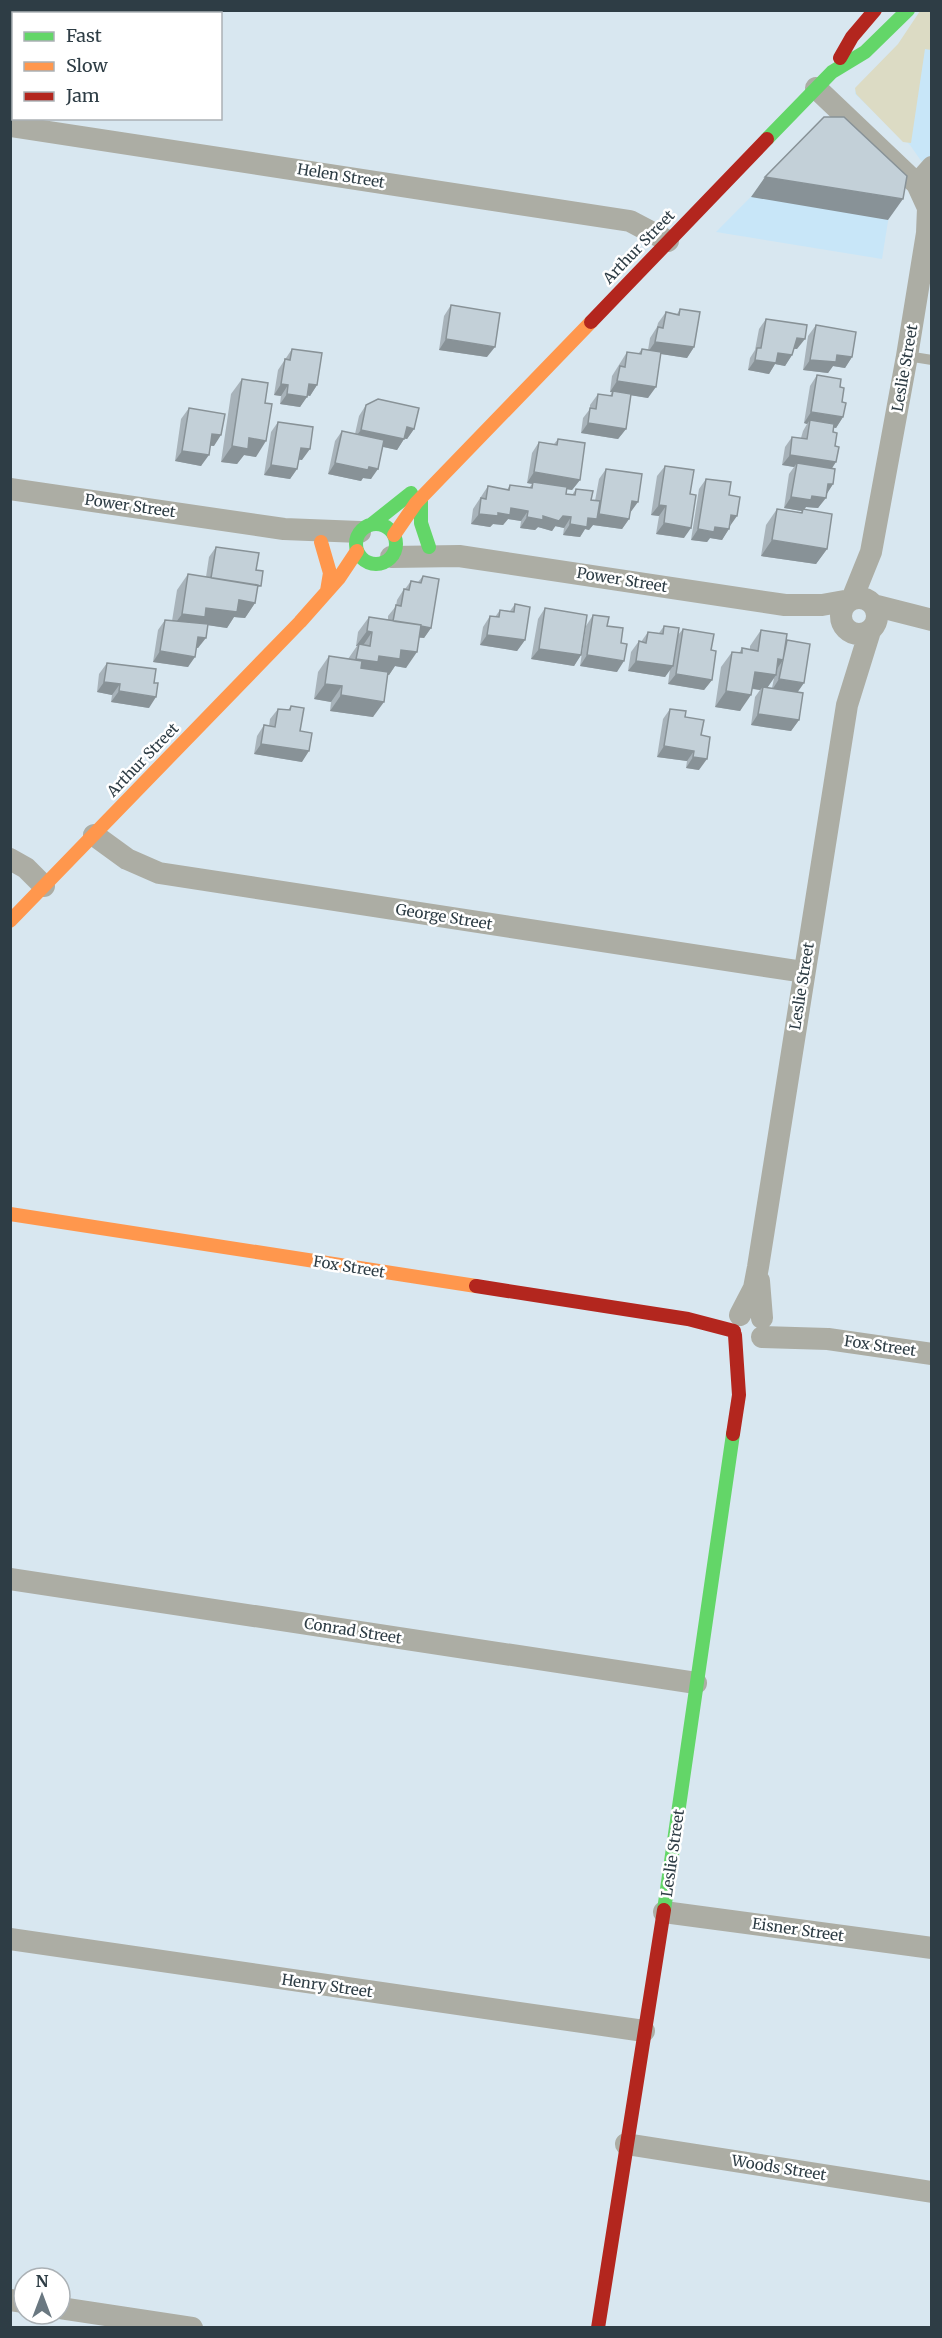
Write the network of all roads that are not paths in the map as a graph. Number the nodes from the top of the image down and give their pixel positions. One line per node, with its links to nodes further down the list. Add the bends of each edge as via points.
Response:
1 (876, 10): 3 (street, Arthur Street, via 852,37)
2 (908, 10): 3 (street, Arthur Street, via 865,52)
3 (832, 72): 4 (street, Arthur Street)
4 (816, 88): 6 (street, Leslie Street); 7 (street, Arthur Street)
5 (10, 126): 7 (street, Helen Street, via 619,219 641,225)
6 (924, 176): 8 (street, Leslie Street, via 928,221)
7 (668, 241): 10 (street, Arthur Street)
8 (908, 356): 9 (lane); 22 (street, Leslie Street)
9 (932, 360)
10 (470, 446): 12 (street, Arthur Street); 14 (street, Arthur Street)
11 (10, 489): 13 (street, Power Street)
12 (421, 498): 16 (street, via 421,523); 17 (street, Arthur Street)
13 (284, 529): 14 (street, Power Street); 15 (street, Power Street)
14 (362, 539): 15 (street, Power Street); 17 (street, via 366,561); 17 (street, via 385,526); 21 (street, Arthur Street)
15 (321, 542): 21 (street, via 330,573)
16 (429, 547): 17 (street, Power Street); 18 (street, Power Street)
17 (390, 549): 18 (street, Power Street); 19 (street, Arthur Street)
18 (459, 556): 23 (street, Power Street)
19 (360, 578)
20 (348, 589): 25 (street, Arthur Street)
21 (327, 591): 25 (street, Arthur Street)
22 (862, 602): 23 (street, Power Street); 24 (street, Power Street); 26 (street, via 841,615); 27 (street, via 877,615)
23 (785, 605): 26 (street, Power Street)
24 (930, 620): 27 (street, Power Street)
25 (300, 622): 29 (street, Arthur Street)
26 (844, 627): 27 (street, via 854,634); 28 (street, Leslie Street)
27 (871, 630): 28 (street, Leslie Street)
28 (847, 705): 33 (street, Leslie Street)
29 (94, 835): 31 (street, Arthur Street); 33 (street, George Street, via 127,859 159,873)
30 (10, 859): 31 (street)
31 (44, 886): 32 (street, Arthur Street)
32 (10, 921)
33 (804, 972): 36 (street, Leslie Street)
34 (10, 1214): 35 (street, Fox Street)
35 (688, 1319): 36 (street, Fox Street)
36 (749, 1327): 37 (street, Fox Street); 38 (street, Leslie Street)
37 (932, 1354)
38 (739, 1395): 40 (street, Leslie Street)
39 (10, 1579): 40 (street, Conrad Street)
40 (696, 1683): 41 (street, Leslie Street)
41 (664, 1912): 43 (street, Eisner Street); 44 (street, Leslie Street)
42 (10, 1939): 44 (street, Henry Street)
43 (932, 1948)
44 (644, 2031): 45 (street, Leslie Street)
45 (626, 2144): 46 (street, Woods Street); 48 (street, Leslie Street)
46 (932, 2192)
47 (72, 2309): 49 (street)
48 (601, 2322)
49 (192, 2328)

